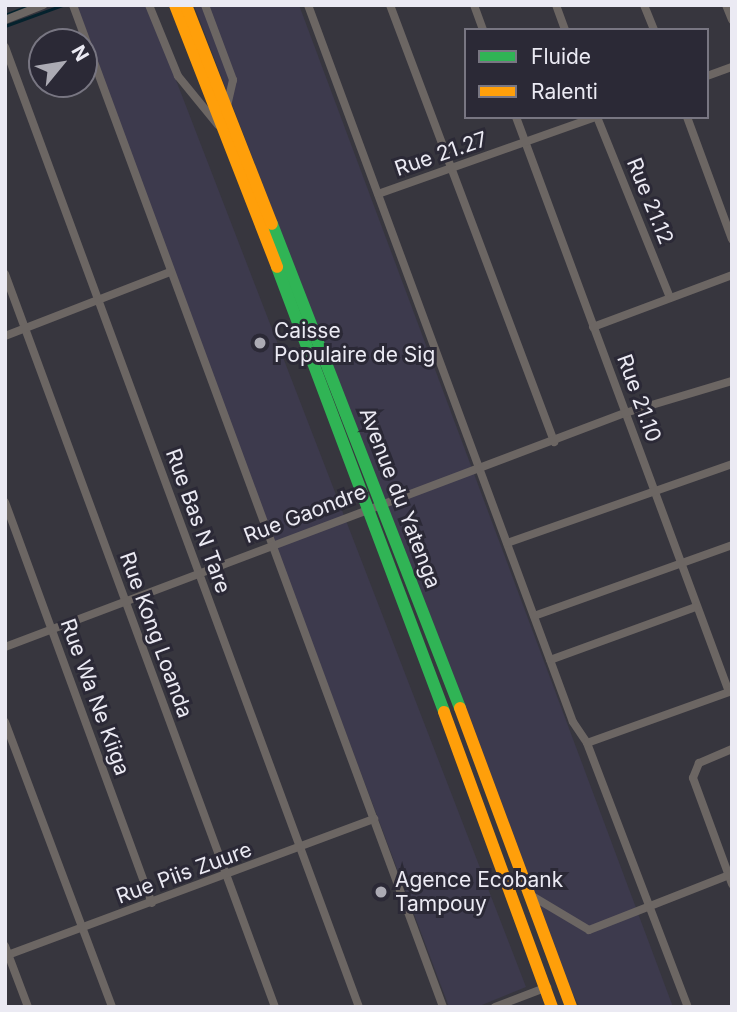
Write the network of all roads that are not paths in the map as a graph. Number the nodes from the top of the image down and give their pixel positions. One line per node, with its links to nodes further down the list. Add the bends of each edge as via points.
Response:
1 (43, 5): 13 (street)
2 (73, 5): 31 (street)
3 (149, 5): 26 (street, via 178,76)
4 (175, 5): 26 (main road, Avenue du Yatenga)
5 (186, 5): 21 (main road, Avenue du Yatenga)
6 (205, 5): 21 (street, via 233,80)
7 (307, 5): 29 (street)
8 (390, 5): 28 (street)
9 (474, 5): 15 (street)
10 (556, 5): 16 (street)
11 (644, 5): 17 (street)
12 (726, 5): 14 (street)
13 (5, 20)
14 (732, 20)
15 (482, 28)
16 (564, 28)
17 (653, 28)
18 (5, 47): 35 (street, Rue Bas N Tare)
19 (732, 67): 20 (street)
20 (709, 75)
21 (227, 106): 46 (main road, Avenue du Yatenga)
22 (517, 119): 27 (street, Rue 21.10)
23 (591, 119): 27 (street, Rue 21.27)
24 (597, 119): 34 (street, Rue 21.12)
25 (688, 119): 30 (street)
26 (227, 135): 46 (main road, Avenue du Yatenga)
27 (526, 144): 28 (street, Rue 21.27); 36 (street, Rue 21.10)
28 (453, 170): 29 (street, Rue 21.27); 41 (street)
29 (377, 194): 43 (street)
30 (732, 239)
31 (170, 272): 35 (street); 48 (street)
32 (5, 274): 37 (street, Rue Kong Loanda)
33 (732, 275): 34 (street)
34 (670, 298): 36 (street)
35 (98, 302): 37 (street); 51 (street, Rue Bas N Tare)
36 (593, 327): 40 (street, Rue 21.10)
37 (25, 328): 38 (street); 52 (street, Rue Kong Loanda)
38 (5, 336)
39 (732, 381): 40 (street, Rue Gaondre)
40 (625, 414): 41 (street, Rue Gaondre); 44 (street, Rue 21.10)
41 (554, 442): 43 (street, Rue Gaondre)
42 (732, 464): 44 (street)
43 (480, 469): 46 (street, Rue Gaondre); 47 (street)
44 (654, 489): 47 (street); 50 (street, Rue 21.10)
45 (5, 502): 55 (street, Rue Wa Ne Kiiga)
46 (376, 506): 48 (street, Rue Gaondre); 63 (main road, Avenue du Yatenga)
47 (507, 543): 54 (street)
48 (272, 545): 51 (street, Rue Gaondre); 62 (street)
49 (732, 545): 50 (street)
50 (681, 564): 53 (street, Rue 21.10); 54 (street)
51 (199, 575): 52 (street, Rue Gaondre); 64 (street, Rue Bas N Tare)
52 (124, 602): 55 (street, Rue Gaondre); 65 (street, Rue Kong Loanda)
53 (696, 607): 57 (street); 58 (street, Rue 21.10)
54 (534, 617): 57 (street)
55 (51, 629): 56 (street, Rue Gaondre); 68 (street, Rue Wa Ne Kiiga)
56 (5, 647)
57 (550, 660): 60 (street)
58 (730, 691): 60 (street)
59 (5, 722): 70 (street)
60 (587, 744): 69 (street)
61 (732, 749): 66 (street, via 698,763 693,778)
62 (374, 819): 64 (street, Rue Piis Zuure); 78 (street)
63 (501, 844): 67 (main road, Avenue du Yatenga); 73 (main road, Avenue du Yatenga)
64 (301, 848): 65 (street, Rue Piis Zuure); 77 (street, Rue Bas N Tare)
65 (227, 876): 68 (street, Rue Piis Zuure); 76 (street, Rue Kong Loanda)
66 (731, 878): 69 (street)
67 (527, 893): 69 (street, via 589,930); 81 (main road, Avenue du Yatenga)
68 (152, 903): 70 (street, Rue Piis Zuure)
69 (649, 908): 82 (street)
70 (82, 929): 72 (street, Rue Piis Zuure); 75 (street)
71 (5, 946): 72 (street)
72 (7, 956): 74 (street)
73 (547, 987): 79 (street); 80 (main road, Avenue du Yatenga)
74 (28, 1007)
75 (112, 1007)
76 (275, 1007)
77 (359, 1007)
78 (443, 1007)
79 (495, 1007)
80 (552, 1007)
81 (571, 1007)
82 (688, 1007)

